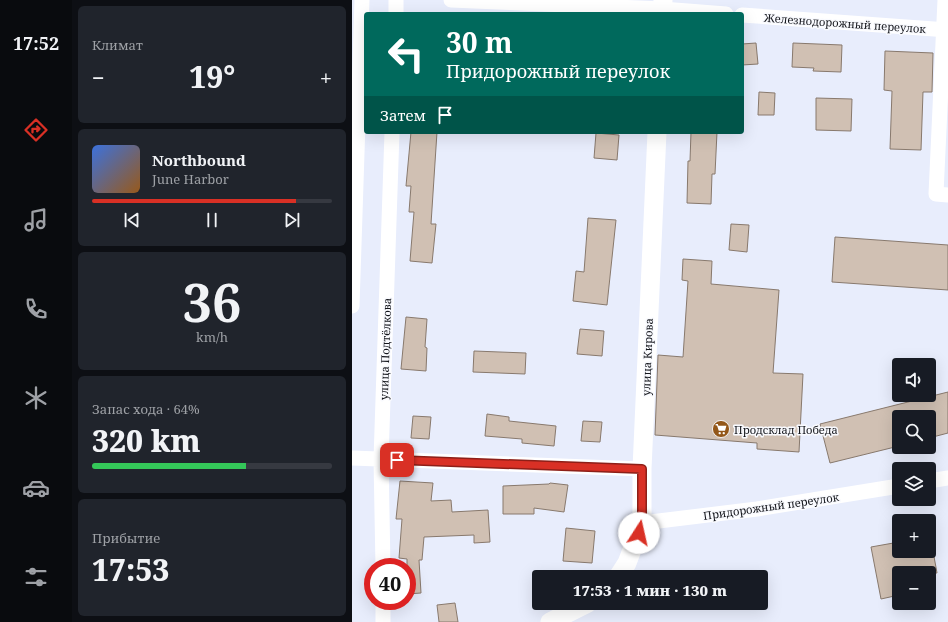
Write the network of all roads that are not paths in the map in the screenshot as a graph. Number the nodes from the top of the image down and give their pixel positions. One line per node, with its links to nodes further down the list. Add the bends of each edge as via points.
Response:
1 (362, 0): 13 (street)
2 (396, 0): 6 (street)
3 (451, 0): 5 (street)
4 (945, 0): 9 (street)
5 (662, 8): 7 (street)
6 (396, 12)
7 (705, 12)
8 (744, 15): 9 (street, Железнодорожный переулок)
9 (946, 30): 12 (street, via 936,194)
10 (392, 134): 15 (street, улица Подтёлкова)
11 (657, 134): 16 (street, улица Кирова)
12 (948, 195)
13 (352, 306)
14 (352, 458): 15 (street)
15 (381, 459): 16 (street); 21 (street, улица Подтёлкова)
16 (642, 469): 20 (street, улица Кирова)
17 (948, 478): 18 (street)
18 (936, 480)
19 (892, 487): 20 (street, Придорожный переулок, via 757,509)
20 (642, 523): 22 (street, улица Кирова)
21 (383, 558)
22 (622, 570)
23 (383, 610): 25 (street)
24 (574, 610): 26 (street)
25 (383, 622)
26 (550, 622)

